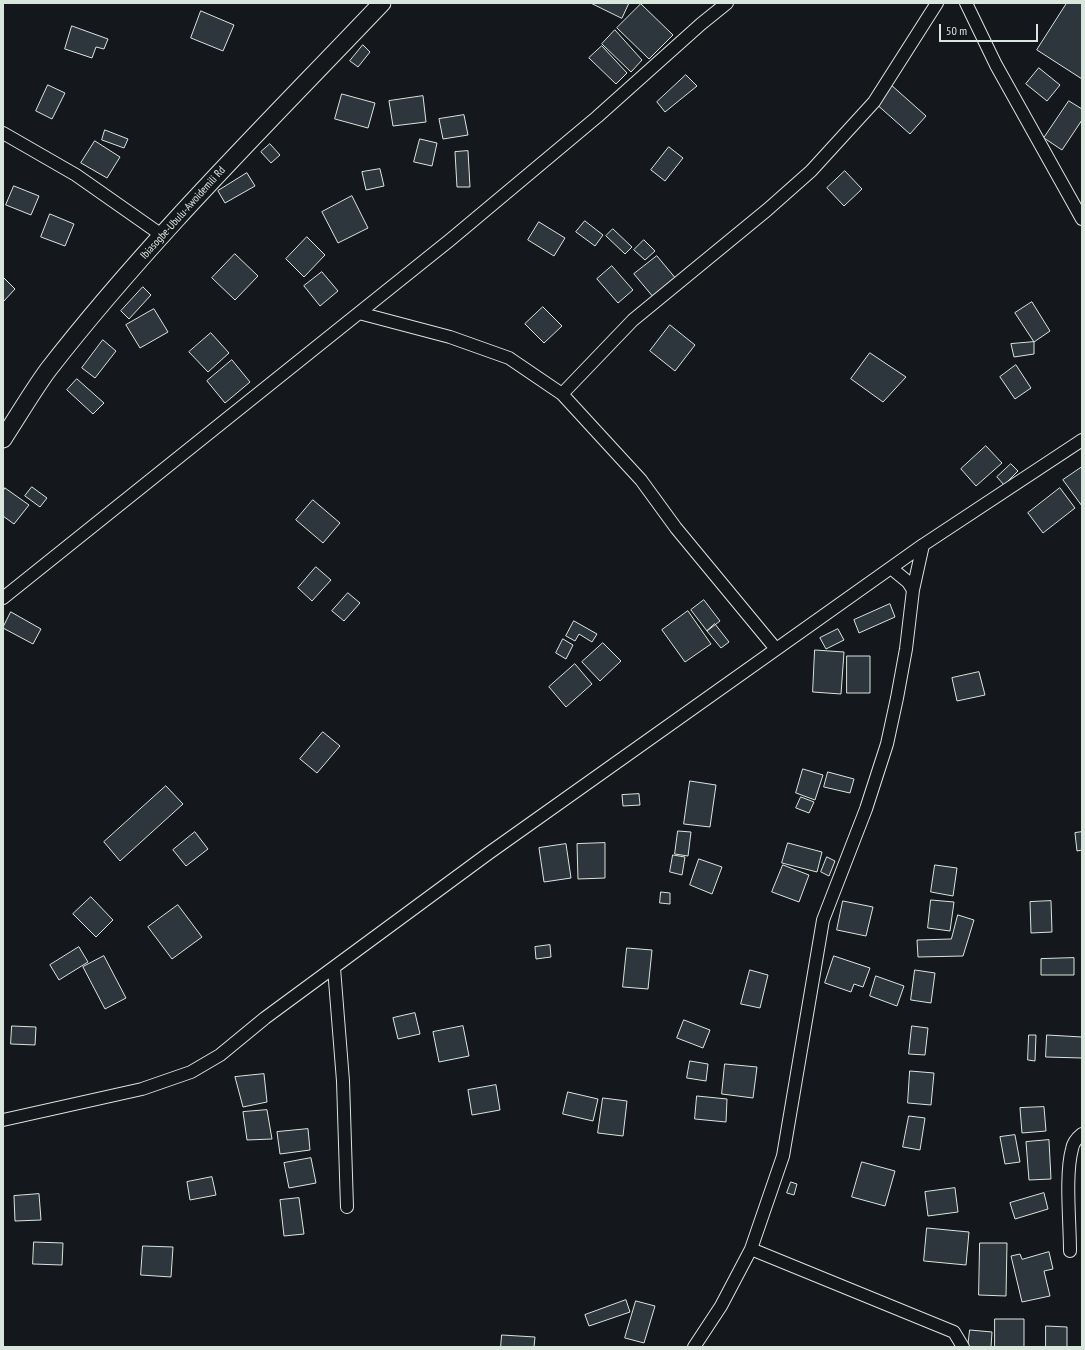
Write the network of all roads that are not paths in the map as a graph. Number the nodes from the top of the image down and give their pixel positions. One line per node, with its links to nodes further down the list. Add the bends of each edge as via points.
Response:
1 (382, 3): 7 (street, Ibiasogbe-Ubulu-Awoidemili Rd, via 236,155)
2 (727, 3): 8 (street, via 597,117)
3 (937, 3): 9 (street, via 874,102 810,171 767,210 633,320)
4 (966, 3): 6 (street, via 996,65)
5 (3, 133): 7 (street, via 76,175)
6 (1082, 219)
7 (163, 236): 10 (street, Ibiasogbe-Ubulu-Awoidemili Rd, via 107,297 47,372)
8 (358, 313): 9 (street, via 450,337 509,358); 15 (street)
9 (562, 394): 16 (street, via 641,480 676,528)
10 (3, 439)
11 (1082, 440): 12 (street)
12 (923, 545): 13 (street); 14 (street)
13 (891, 568): 14 (street, via 908,582); 16 (street)
14 (913, 590): 21 (street, via 898,691 887,744 866,809 823,920 783,1156)
15 (3, 598)
16 (776, 649): 17 (street, via 489,853)
17 (334, 968): 18 (street, via 265,1018 220,1055 191,1072 142,1089); 20 (street, via 343,1081)
18 (3, 1120)
19 (1082, 1134): 22 (street, via 1072,1148 1069,1170)
20 (346, 1207)
21 (751, 1249): 23 (street, via 721,1306); 24 (street, via 954,1332)
22 (1070, 1250)
23 (694, 1347)
24 (963, 1347)

